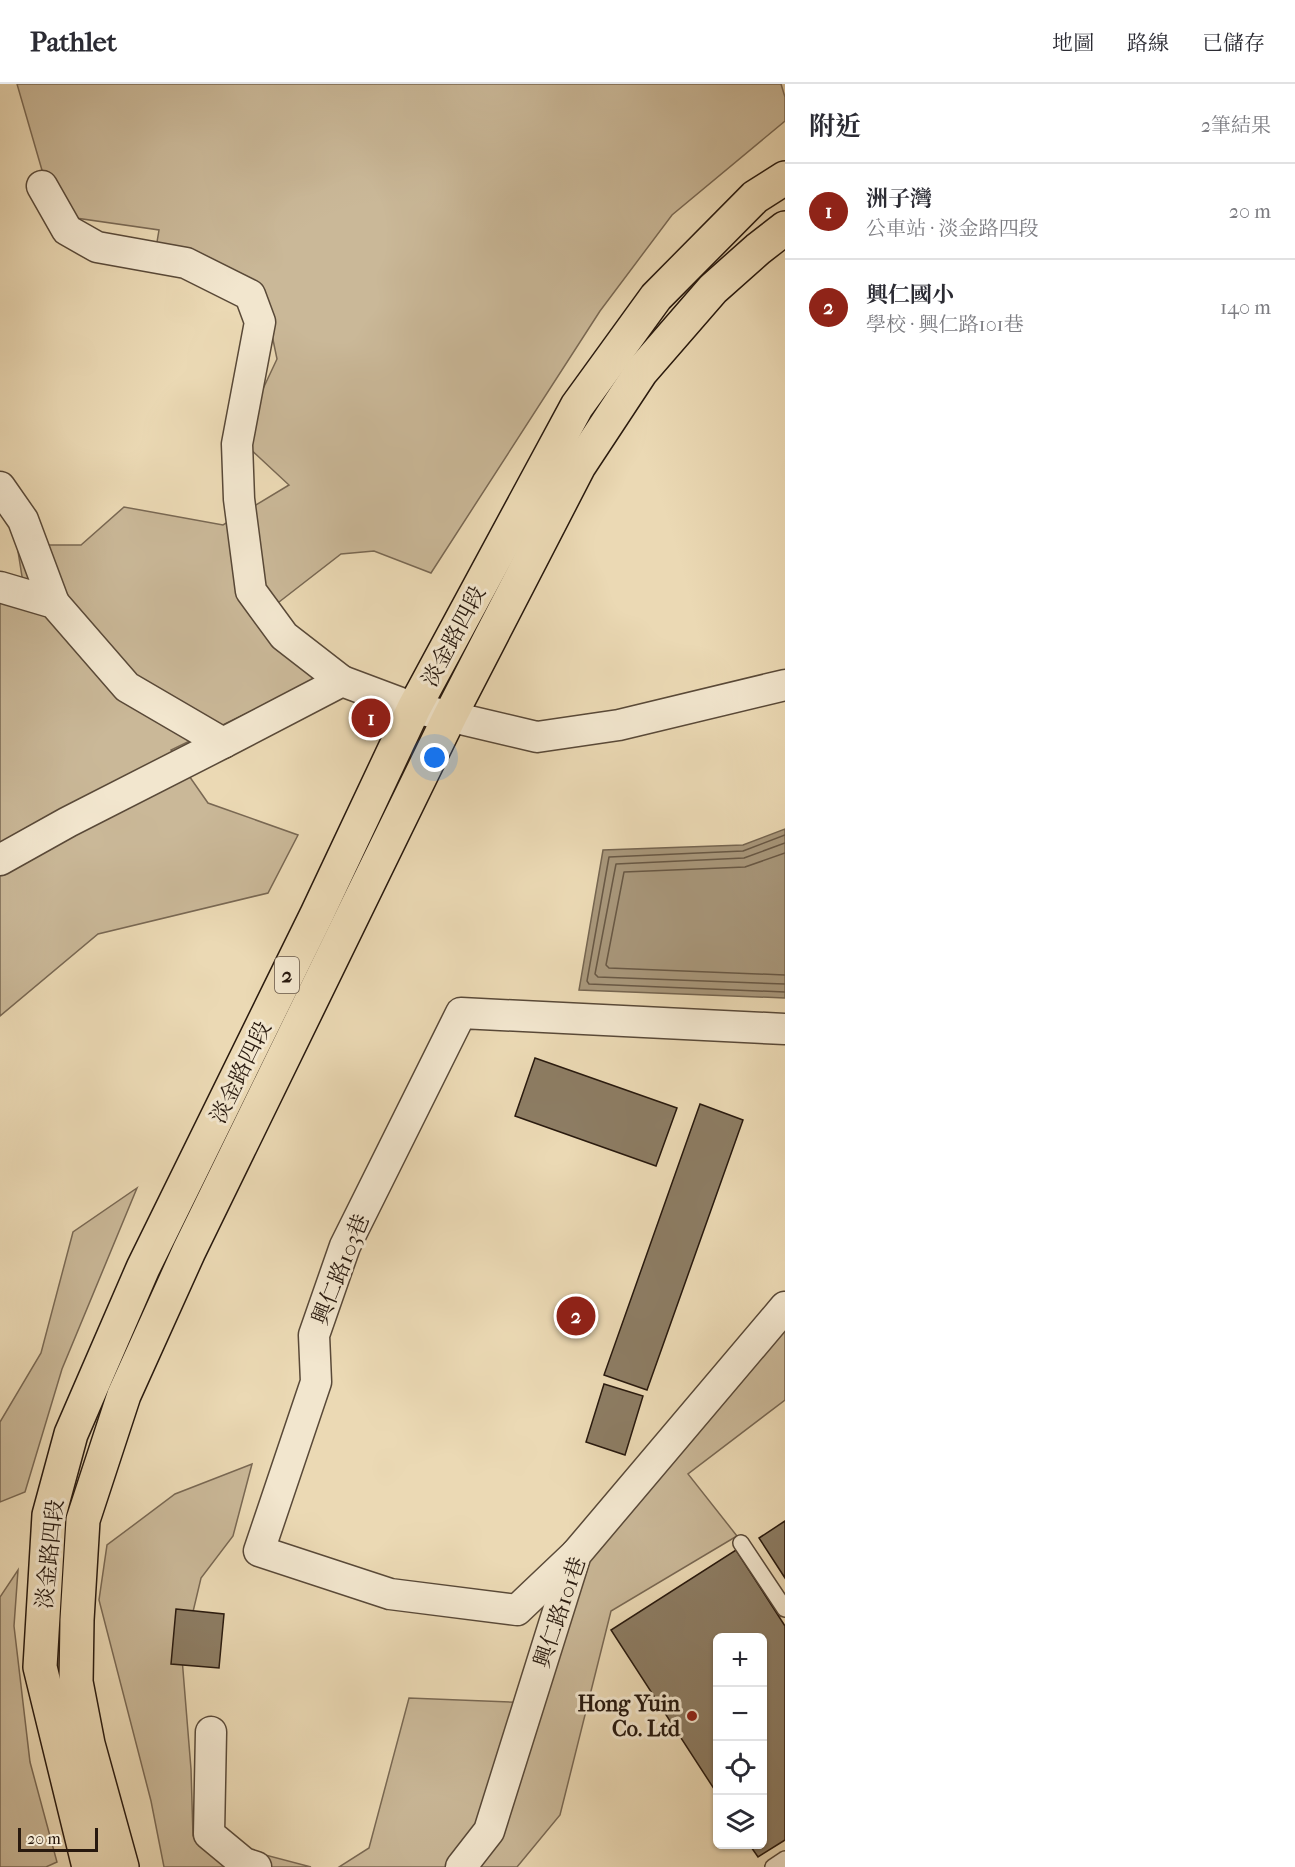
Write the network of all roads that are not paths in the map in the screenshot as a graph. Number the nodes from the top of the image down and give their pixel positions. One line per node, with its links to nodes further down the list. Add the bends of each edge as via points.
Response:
1 (785, 178): 9 (main road, 淡金路四段 / 2, via 755,197 656,297 577,406)
2 (42, 186): 7 (street, via 67,230 97,246 186,263 250,295 260,322 237,444 239,499 251,591 284,636)
3 (785, 228): 10 (main road, 淡金路四段 / 2, via 713,289 641,372 579,466)
4 (0, 487): 6 (street, via 23,520)
5 (0, 587): 6 (street)
6 (54, 603): 11 (street, via 127,687)
7 (342, 681): 9 (street); 11 (street)
8 (785, 685): 10 (street, via 619,725 537,737)
9 (414, 708): 10 (street); 21 (main road, 淡金路四段 / 2, via 144,1268 71,1434 49,1515 40,1667)
10 (450, 716): 22 (main road, 淡金路四段 / 2, via 189,1251 124,1395 83,1520 76,1682 88,1744)
11 (223, 743): 12 (street)
12 (0, 860)
13 (785, 1029): 16 (street, 興仁路103巷, via 461,1013 345,1246 314,1335 316,1382 259,1551 390,1594 517,1610)
14 (785, 1307): 16 (street, 興仁路101巷)
15 (741, 1543): 17 (lane)
16 (576, 1554): 19 (street, 興仁路101巷)
17 (785, 1610)
18 (211, 1732): 23 (street, via 209,1834 244,1863)
19 (489, 1831): 24 (street); 25 (street, 興仁路101巷)
20 (785, 1859): 26 (lane)
21 (89, 1867)
22 (122, 1867)
23 (256, 1867)
24 (440, 1867)
25 (461, 1867)
26 (773, 1867)

